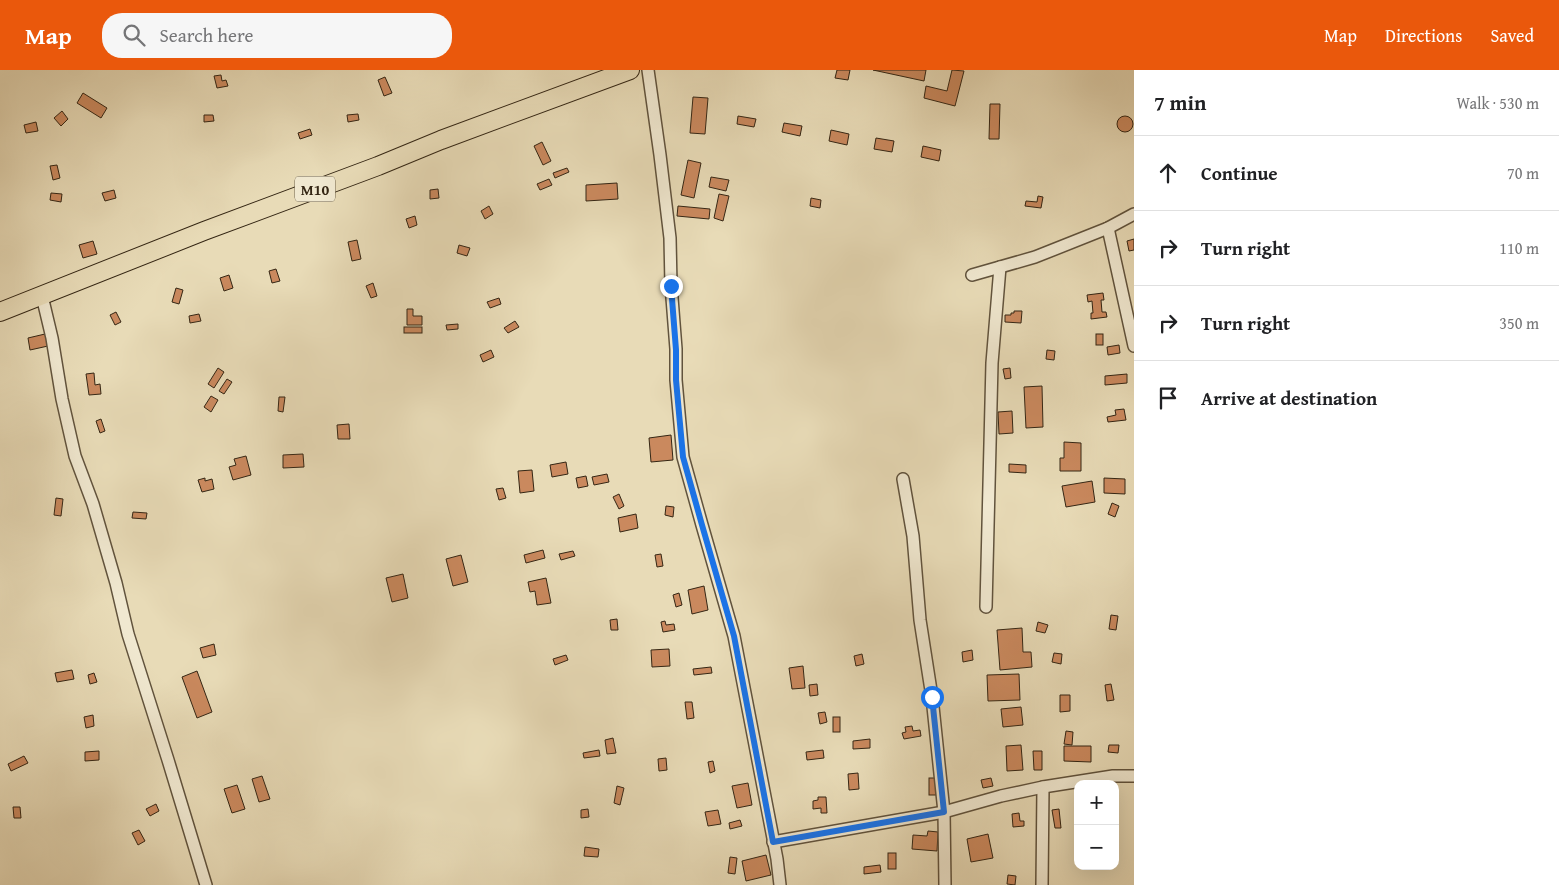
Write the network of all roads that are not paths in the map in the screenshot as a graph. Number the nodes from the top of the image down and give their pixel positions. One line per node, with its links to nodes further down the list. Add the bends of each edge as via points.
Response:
1 (630, 70): 7 (main road, M10, via 440,140)
2 (648, 70): 15 (street, via 670,238 683,457 734,636)
3 (1134, 214): 4 (street)
4 (1108, 228): 5 (street); 9 (street)
5 (1000, 267): 6 (street); 11 (street, via 992,363)
6 (972, 275)
7 (42, 296): 8 (main road, M10); 16 (street, via 75,456 93,504 128,634)
8 (0, 312)
9 (1134, 346)
10 (903, 478): 14 (street, via 913,536)
11 (986, 607)
12 (1134, 776): 13 (street, via 1113,776)
13 (1043, 787): 14 (street); 19 (street)
14 (944, 812): 15 (street); 18 (street)
15 (773, 842): 17 (street)
16 (206, 885)
17 (780, 885)
18 (945, 885)
19 (1042, 885)

